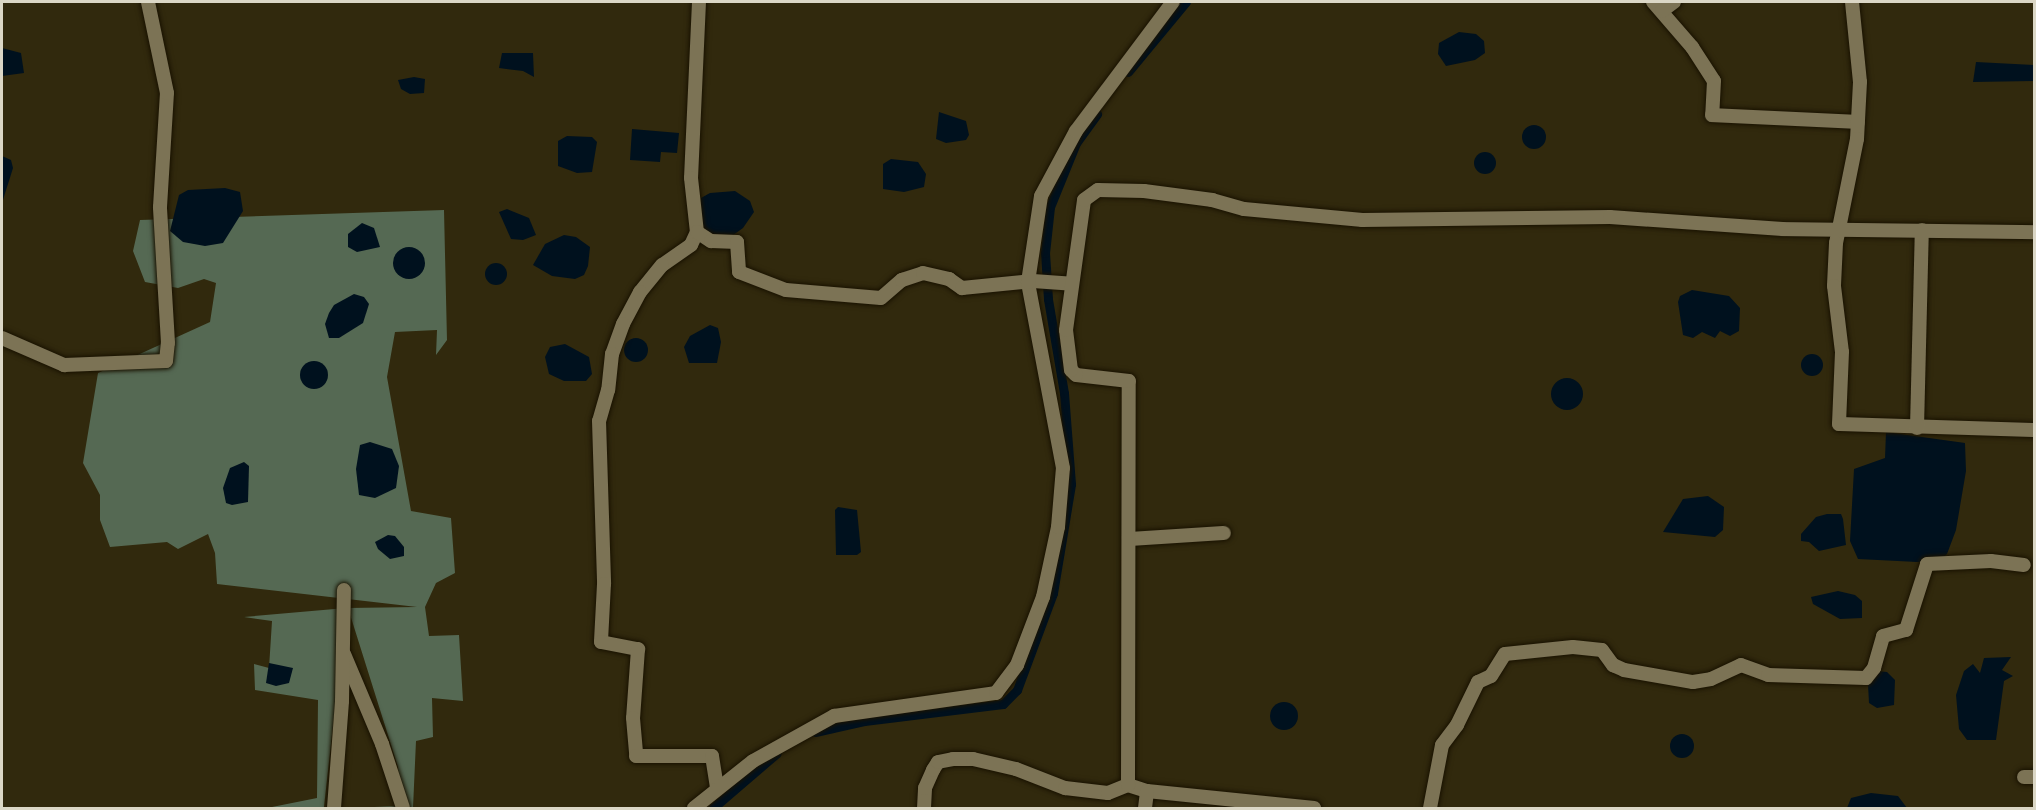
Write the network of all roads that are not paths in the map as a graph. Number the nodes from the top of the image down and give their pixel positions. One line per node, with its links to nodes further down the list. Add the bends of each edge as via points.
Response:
1 (148, 2): 14 (street, via 167,93 160,207 166,361 64,365)
2 (699, 2): 10 (street, via 691,178)
3 (1173, 2): 12 (street, via 1076,131 1041,196)
4 (1674, 2): 6 (street)
5 (1852, 2): 7 (street, via 1860,82)
6 (1658, 6): 7 (street, via 1714,81 1712,115)
7 (1858, 122): 8 (street)
8 (1841, 229): 9 (street); 13 (street, via 1783,229 1610,217 1362,220 1244,209 1153,192 1098,190 1084,200); 15 (street, via 1836,243 1834,286 1842,352 1839,424)
9 (1922, 230): 11 (street); 15 (street)
10 (697, 232): 12 (street, via 711,241 737,242 739,272 786,290 881,298 902,280 923,273 949,279 962,288); 23 (street, via 691,245 662,265 640,292 612,354 599,421 604,584 601,642 638,649 633,718 636,756 712,756)
11 (2034, 232)
12 (1031, 282): 13 (street); 23 (street, via 1063,468 1058,527 1043,597 1017,665 996,693 834,716 779,744)
13 (1072, 284): 18 (street, via 1066,330 1071,370 1076,375 1129,381)
14 (2, 338)
15 (1917, 428): 16 (street)
16 (2034, 430)
17 (1224, 533): 18 (street)
18 (1129, 539): 22 (street)
19 (2024, 565): 31 (street, via 1991,561 1927,564 1906,630 1883,636 1874,668 1866,678 1768,675 1741,665 1711,679 1693,682 1624,670 1613,665 1602,650 1573,647 1505,654 1491,676 1478,682 1457,725 1442,745)
20 (344, 590): 21 (street)
21 (343, 652): 25 (street); 26 (street, via 382,744)
22 (1128, 785): 24 (street); 28 (street, via 1108,793 1065,788 1016,769 973,759 953,759 938,762 933,770 925,788)
23 (717, 789): 27 (street)
24 (1147, 791): 29 (street); 30 (street)
25 (334, 808)
26 (403, 808)
27 (694, 808)
28 (924, 808)
29 (1145, 808)
30 (1314, 808)
31 (1430, 808)

